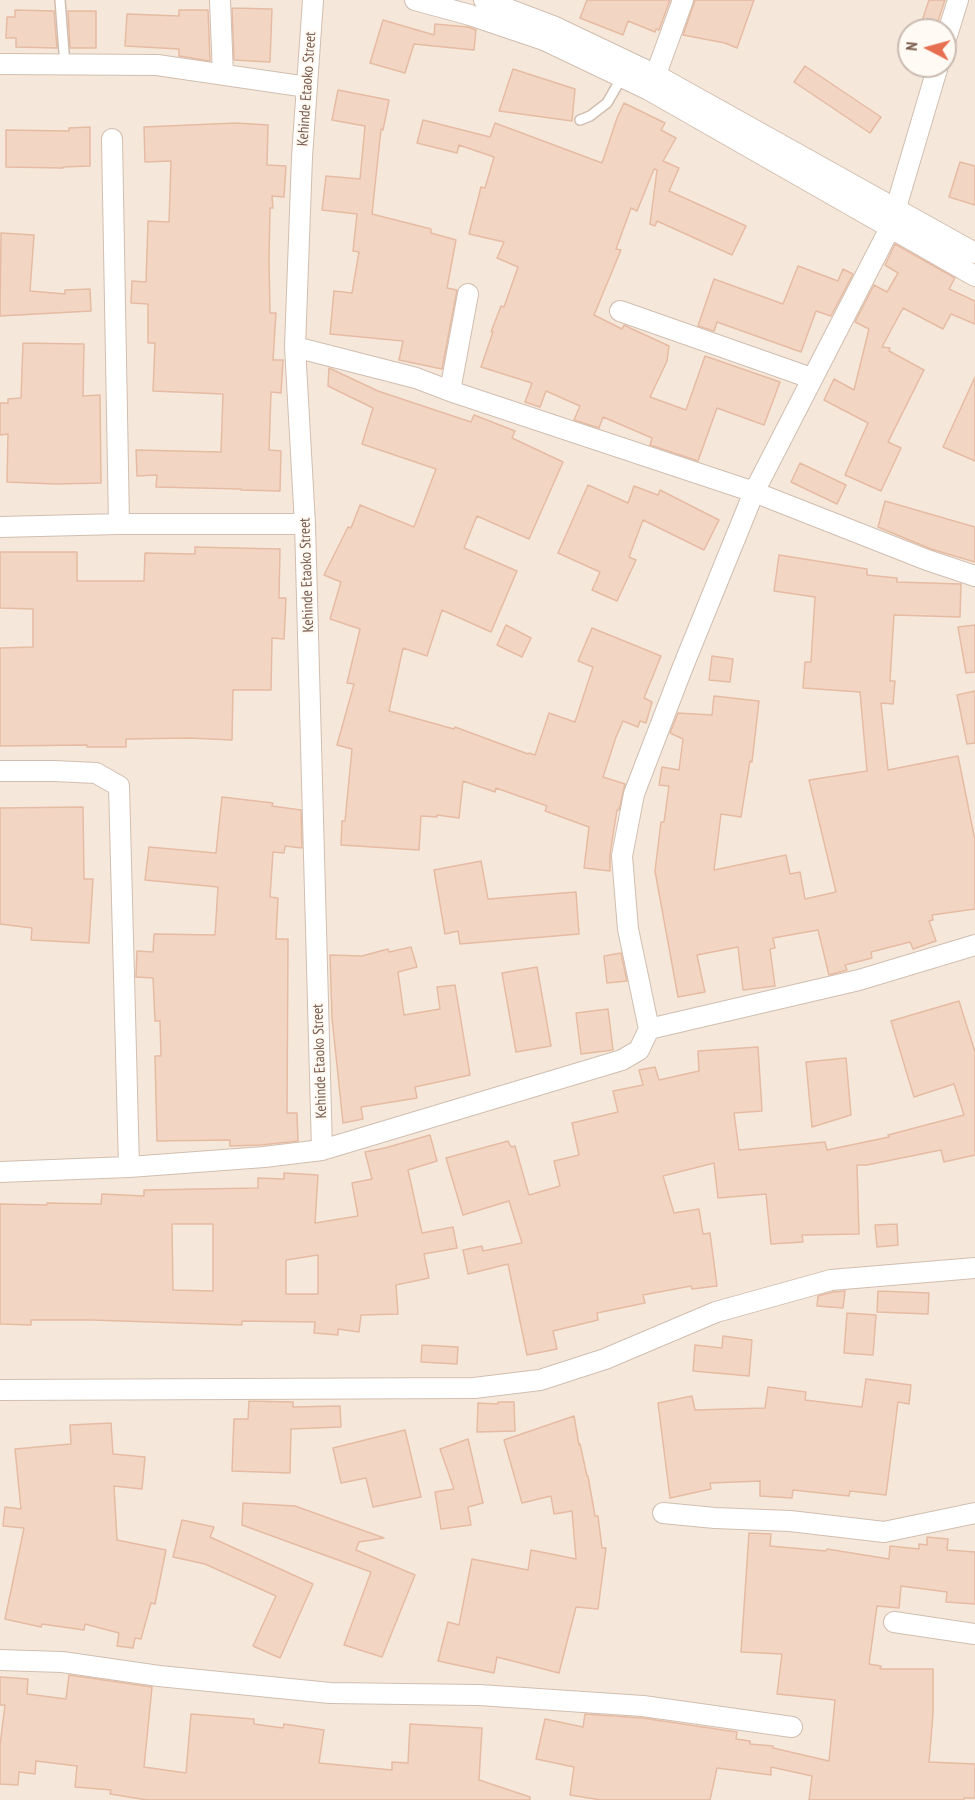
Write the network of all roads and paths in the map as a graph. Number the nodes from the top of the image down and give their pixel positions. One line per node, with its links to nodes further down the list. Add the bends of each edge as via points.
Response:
1 (60, 0): 10 (lane)
2 (220, 0): 11 (street)
3 (313, 0): 15 (street, Kehinde Etaoko Street)
4 (415, 0): 12 (street, via 544,40)
5 (484, 0): 14 (street, via 553,26)
6 (683, 0): 14 (street)
7 (958, 0): 8 (street)
8 (952, 18)
9 (0, 64): 10 (street)
10 (65, 66): 11 (street, via 157,65)
11 (223, 75): 15 (street)
12 (622, 77): 14 (street); 16 (lane, via 607,102)
13 (934, 78): 18 (street)
14 (653, 82): 18 (street); 19 (street)
15 (307, 87): 24 (street, Kehinde Etaoko Street)
16 (580, 120)
17 (112, 139): 28 (street)
18 (895, 208): 19 (street); 20 (street)
19 (890, 228): 21 (street); 25 (street)
20 (975, 253)
21 (975, 276)
22 (468, 294): 26 (street)
23 (620, 312): 25 (street)
24 (295, 347): 26 (street, via 416,378); 29 (street, Kehinde Etaoko Street)
25 (811, 378): 27 (street)
26 (450, 391): 27 (street)
27 (754, 492): 31 (street); 34 (street, via 634,794 624,845 628,929)
28 (118, 524): 29 (street); 30 (street)
29 (305, 524): 35 (street, Kehinde Etaoko Street)
30 (0, 526)
31 (975, 576)
32 (0, 771): 36 (street, via 96,773 118,786)
33 (975, 945): 34 (street, via 859,980)
34 (649, 1029): 35 (street, via 639,1050 622,1060)
35 (322, 1150): 36 (street)
36 (129, 1167): 37 (street)
37 (0, 1172)
38 (975, 1268): 39 (street, via 831,1280 716,1312 605,1359 540,1380 474,1388)
39 (0, 1390)
40 (663, 1513): 41 (street, via 884,1532)
41 (975, 1514)
42 (894, 1622): 43 (street)
43 (975, 1634)
44 (0, 1660): 45 (street, via 62,1662 330,1693 479,1695 643,1706)
45 (792, 1727)

